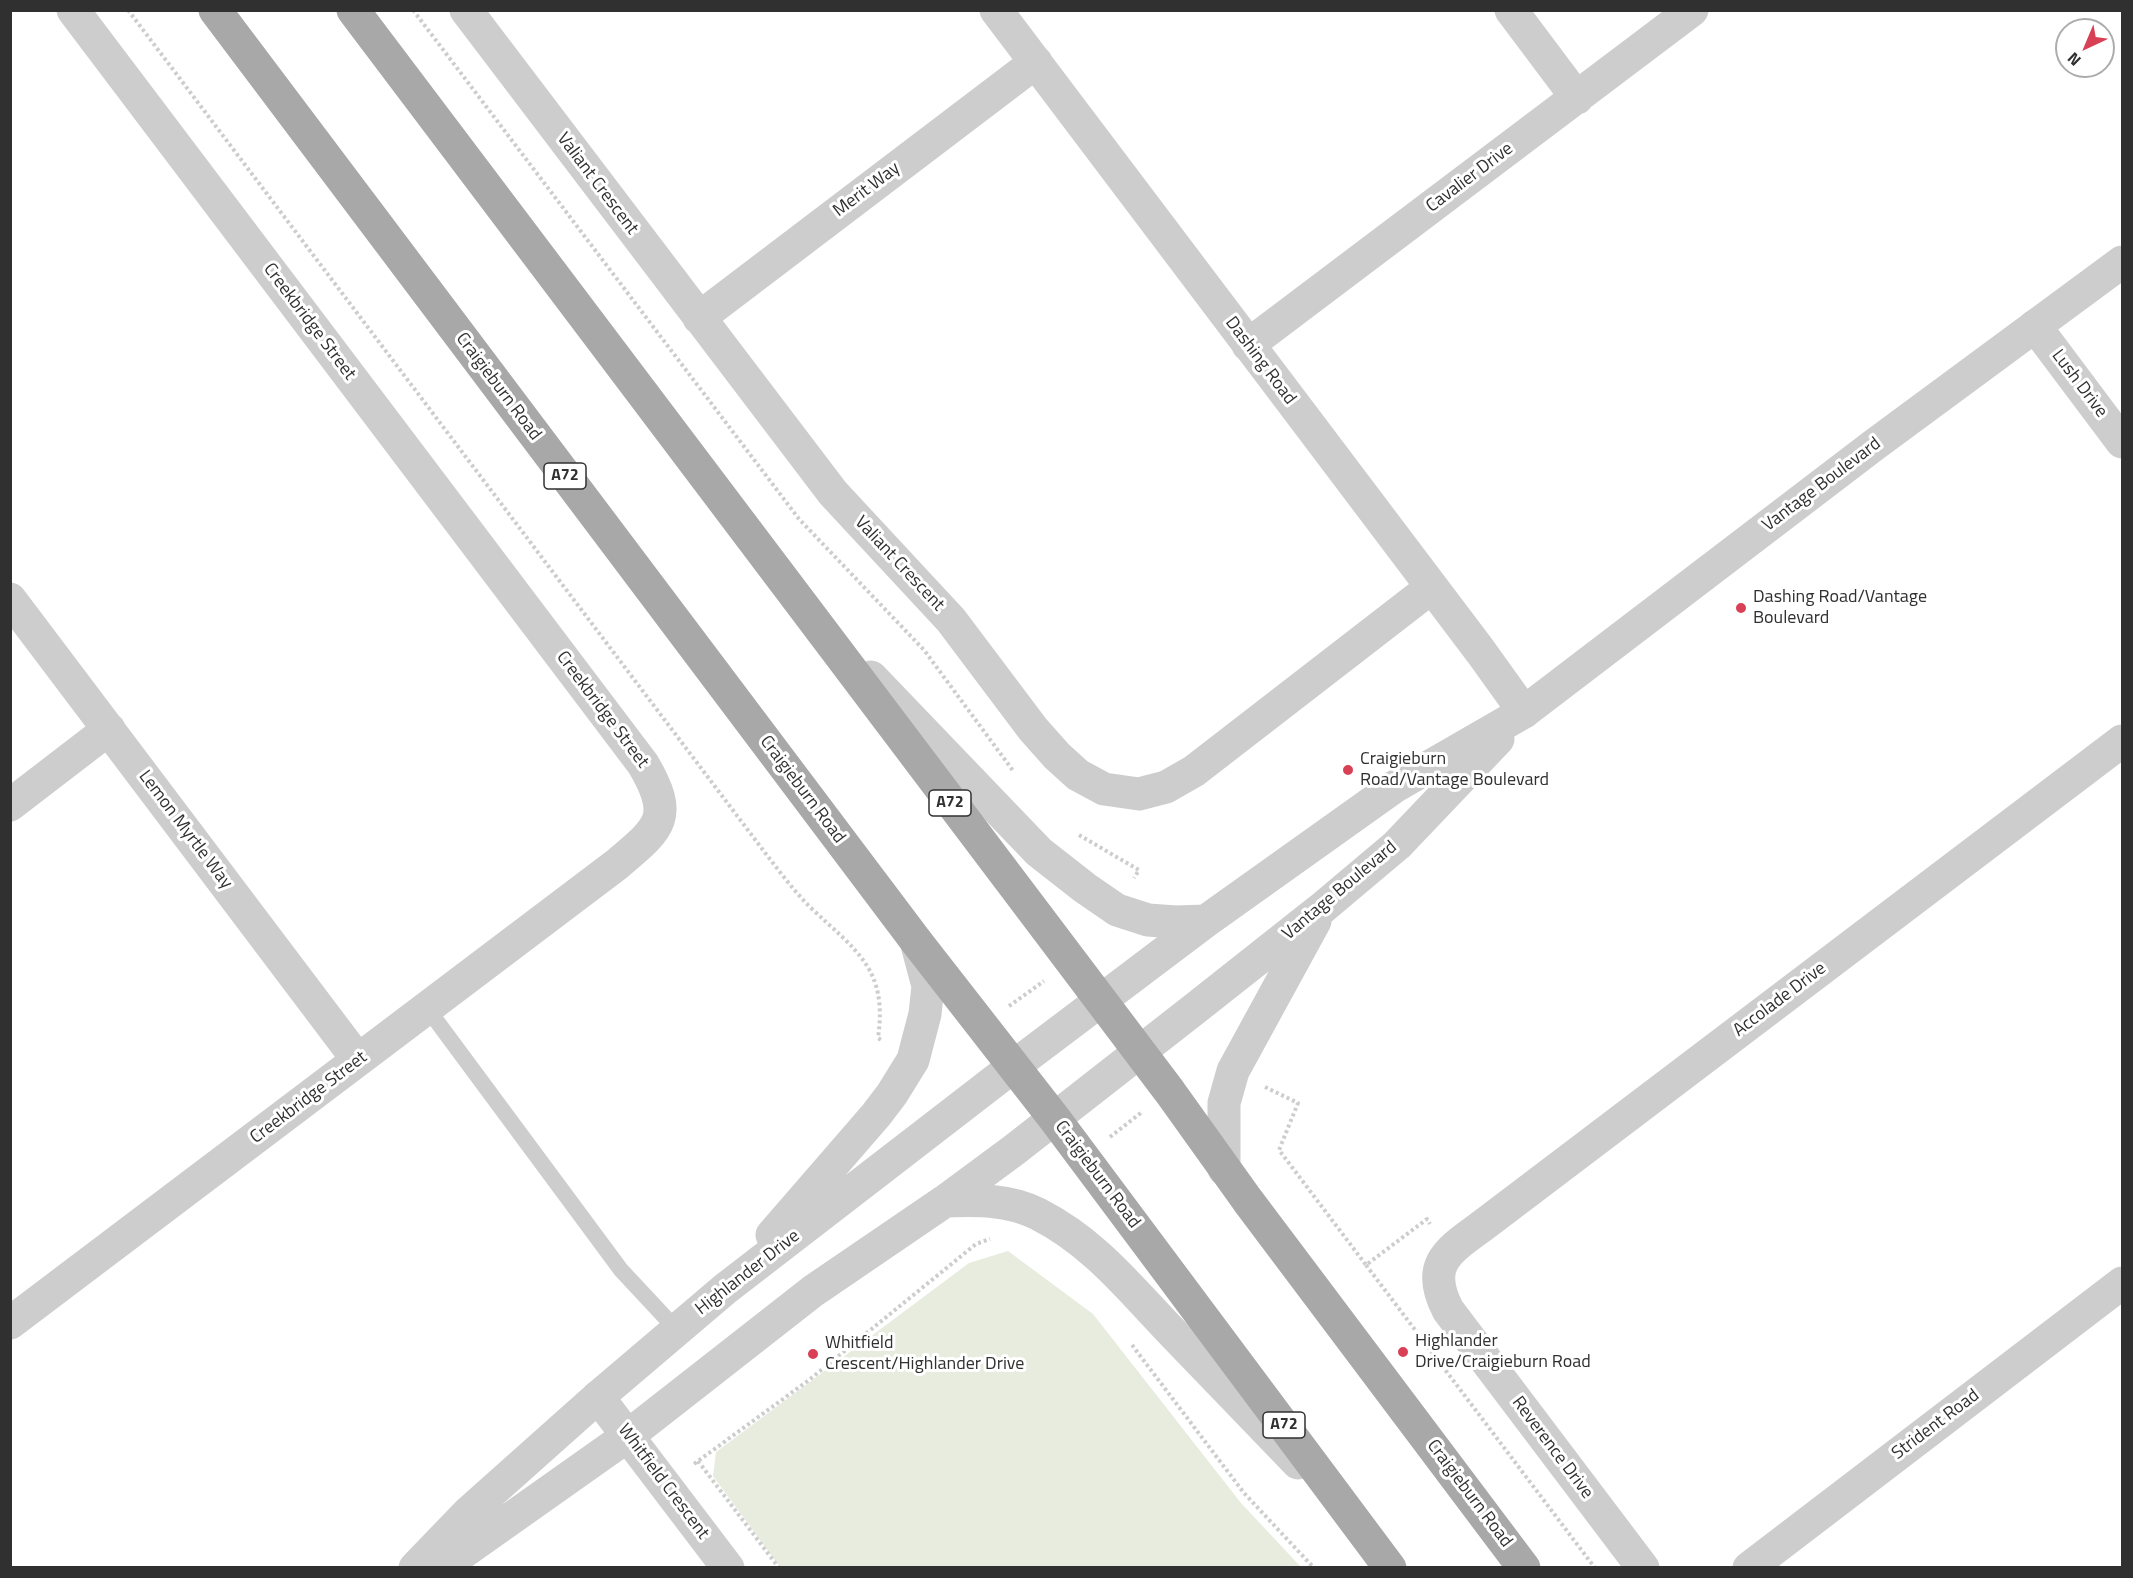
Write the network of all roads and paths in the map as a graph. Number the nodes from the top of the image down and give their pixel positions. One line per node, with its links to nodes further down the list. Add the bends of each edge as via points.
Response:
1 (73, 10): 28 (street, Creekbridge Street, via 643,764 658,794 662,806 659,818 639,845)
2 (128, 10): 32 (path, via 772,861 809,906 866,963 879,993 878,1038)
3 (215, 10): 25 (main road, Craigieburn Road / A72)
4 (353, 10): 18 (main road, Craigieburn Road / A72)
5 (466, 10): 12 (street, Valiant Crescent)
6 (996, 10): 9 (street, Dashing Road)
7 (1511, 10): 10 (street)
8 (1692, 10): 10 (street, Cavalier Drive)
9 (1036, 62): 12 (street, Merit Way); 14 (street, Dashing Road)
10 (1577, 98): 14 (street, Cavalier Drive)
11 (2122, 262): 13 (street, Vantage Boulevard)
12 (699, 318): 16 (street, Valiant Crescent, via 833,493 951,620 1033,729 1078,775 1104,789 1139,795 1166,788 1194,771)
13 (2035, 326): 15 (street, Lush Drive); 19 (street, Vantage Boulevard)
14 (1248, 345): 16 (street, Dashing Road)
15 (2122, 442)
16 (1432, 587): 19 (street, Dashing Road)
17 (10, 599): 20 (street, Lemon Myrtle Way)
18 (801, 604): 24 (street, via 1039,852 1116,910 1148,920); 26 (main road, Craigieburn Road / A72)
19 (1524, 712): 23 (street, Vantage Boulevard, via 1397,846); 24 (street, Vantage Boulevard, via 1394,787)
20 (110, 729): 22 (street); 31 (street, Lemon Myrtle Way)
21 (2122, 741): 41 (street, Accolade Drive)
22 (10, 804)
23 (1322, 909): 30 (street, Vantage Boulevard); 34 (street)
24 (1206, 921): 27 (street, Vantage Boulevard)
25 (916, 941): 29 (main road, Craigieburn Road / A72); 32 (street, via 928,986)
26 (1070, 961): 27 (main road, Craigieburn Road / A72); 29 (path)
27 (1100, 1000): 30 (main road, Craigieburn Road / A72); 33 (street, Highlander Drive)
28 (427, 1008): 31 (street, Creekbridge Street); 46 (lane, via 621,1270)
29 (981, 1027): 33 (main road, Craigieburn Road / A72)
30 (1140, 1052): 35 (main road, Craigieburn Road / A72); 36 (street)
31 (358, 1060): 45 (street, Creekbridge Street)
32 (913, 1060): 44 (street, via 876,1115)
33 (1014, 1066): 36 (main road, Craigieburn Road / A72); 44 (street, Highlander Drive)
34 (1233, 1071): 38 (street, via 1224,1103); 42 (path, via 1298,1103 1279,1150)
35 (1170, 1092): 37 (path); 38 (main road, Craigieburn Road / A72)
36 (1054, 1118): 37 (main road, Craigieburn Road / A72); 39 (street)
37 (1084, 1158): 52 (main road, Craigieburn Road / A72)
38 (1224, 1169): 59 (main road, Craigieburn Road / A72)
39 (945, 1201): 49 (street, via 813,1291); 52 (street, via 989,1200 1009,1204 1037,1214 1075,1237 1114,1269)
40 (997, 1239): 50 (path, via 976,1244 809,1380)
41 (1446, 1257): 42 (path, via 1427,1219); 61 (street, Reverence Drive, via 1438,1276 1448,1311)
42 (1366, 1265): 60 (path)
43 (2122, 1283): 62 (street, Strident Road)
44 (725, 1289): 46 (street, Highlander Drive)
45 (10, 1323)
46 (677, 1330): 48 (street, Highlander Drive)
47 (1130, 1342): 57 (path, via 1244,1493)
48 (598, 1397): 49 (street, Whitfield Crescent); 53 (street, Highlander Drive, via 469,1512)
49 (628, 1434): 51 (street, Whitfield Crescent); 54 (street)
50 (698, 1461): 51 (path); 56 (path)
51 (665, 1485): 55 (street, Whitfield Crescent)
52 (1367, 1536): 58 (main road, Craigieburn Road / A72)
53 (415, 1568)
54 (441, 1568)
55 (728, 1568)
56 (779, 1568)
57 (1314, 1568)
58 (1390, 1568)
59 (1524, 1568)
60 (1595, 1568)
61 (1643, 1568)
62 (1749, 1568)

